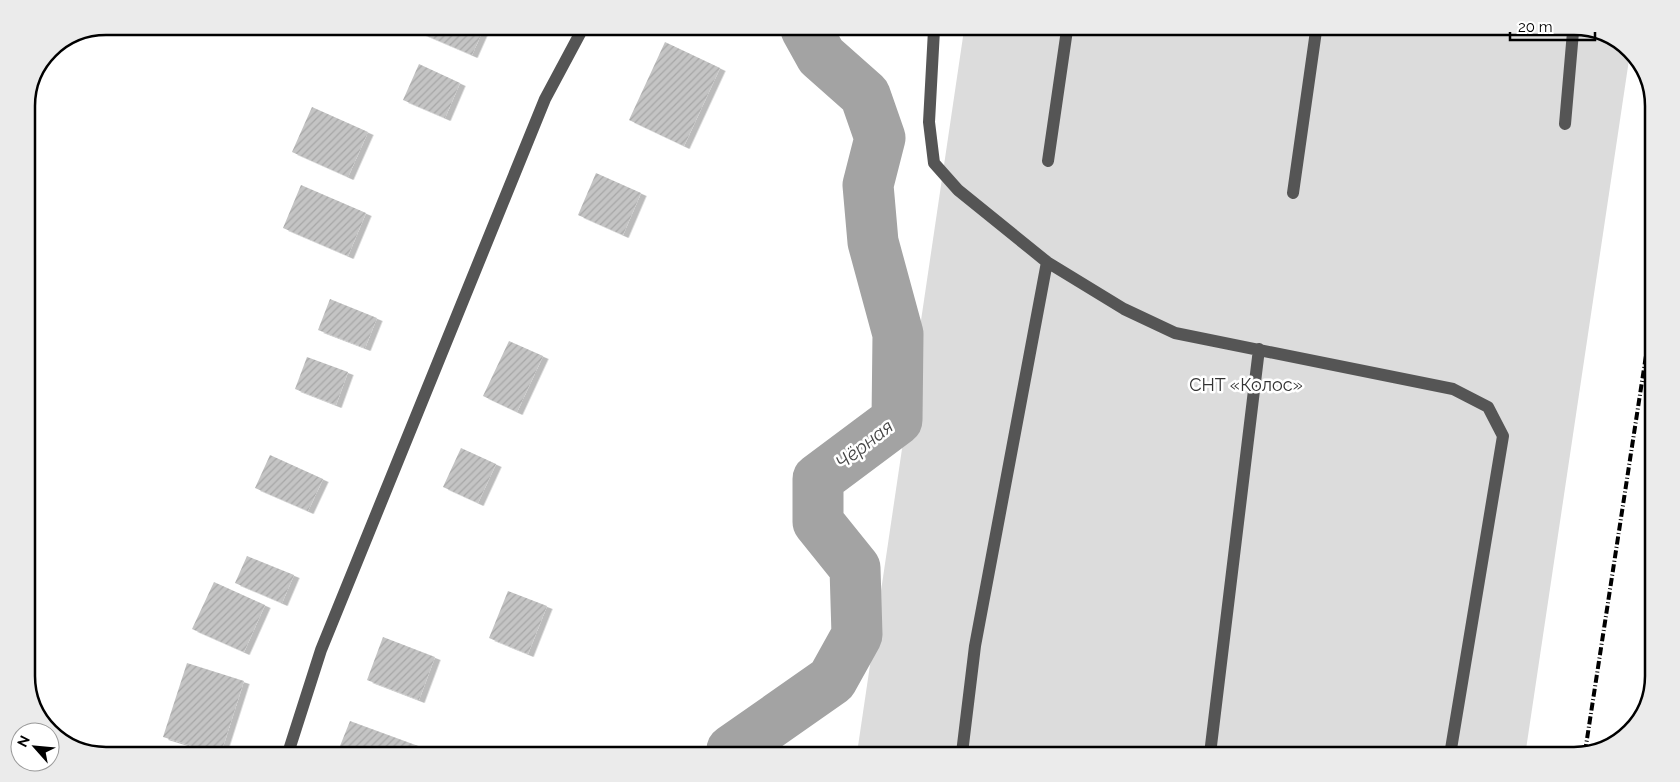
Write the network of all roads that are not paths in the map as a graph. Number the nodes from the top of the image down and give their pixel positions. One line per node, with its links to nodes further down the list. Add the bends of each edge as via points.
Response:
1 (579, 35): 11 (street, via 542,108 321,650)
2 (934, 35): 9 (street, via 929,122 934,164 958,190)
3 (1066, 35): 7 (street)
4 (1315, 35): 8 (street)
5 (1573, 35): 6 (street)
6 (1565, 124)
7 (1048, 161)
8 (1293, 194)
9 (1047, 262): 10 (street, via 1124,309 1175,333); 12 (street, via 975,646)
10 (1259, 350): 13 (street); 14 (street, via 1453,389 1488,407 1503,436)
11 (290, 747)
12 (963, 747)
13 (1211, 747)
14 (1451, 747)

